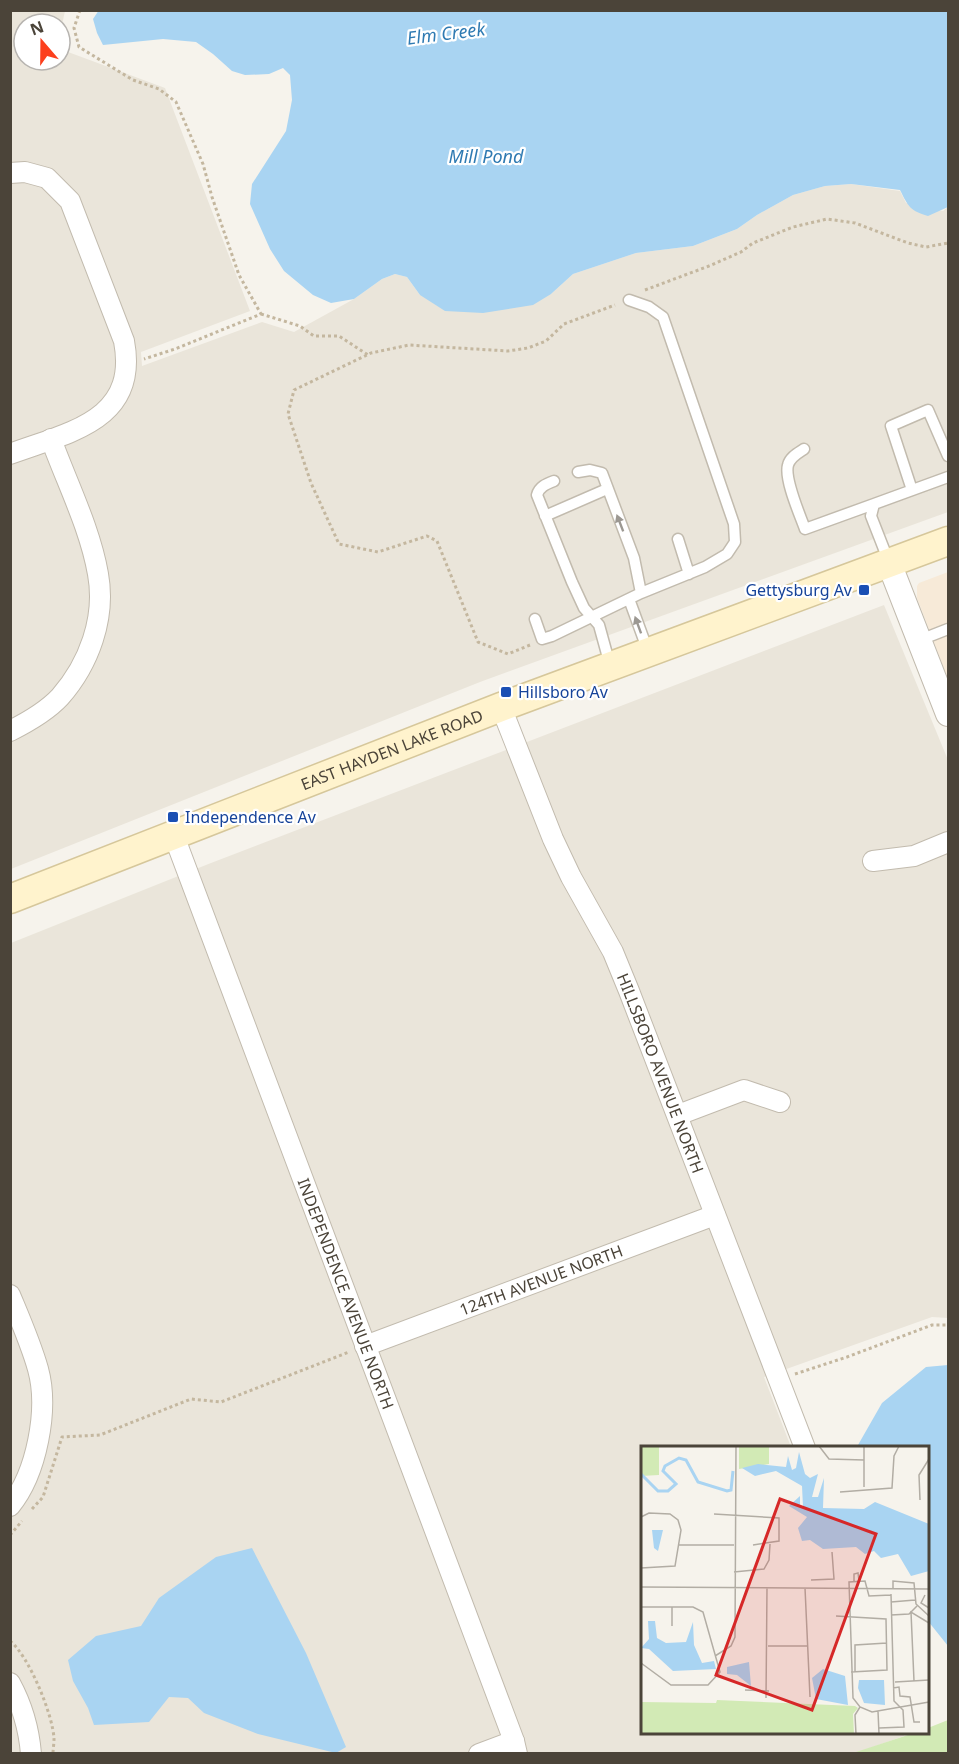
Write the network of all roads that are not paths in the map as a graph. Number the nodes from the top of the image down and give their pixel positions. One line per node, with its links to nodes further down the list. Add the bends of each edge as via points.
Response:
1 (10, 173): 3 (street, via 47,178 70,201 128,360 125,381 103,416)
2 (629, 300): 17 (lane, via 663,317 734,524 735,542 727,554)
3 (51, 439): 5 (street); 28 (street, via 90,544 98,575 100,609 80,671 58,698 33,719)
4 (804, 449): 12 (lane, via 788,465 787,476 805,529)
5 (10, 454)
6 (948, 456): 11 (lane, via 928,410 891,426)
7 (578, 472): 10 (lane, via 602,473)
8 (948, 477): 11 (lane)
9 (554, 481): 13 (lane, via 538,490)
10 (607, 489): 13 (lane); 18 (lane, one-way to 10, via 634,558)
11 (912, 490): 12 (lane)
12 (874, 504): 16 (lane, via 871,516)
13 (545, 516): 20 (lane, via 584,608)
14 (678, 539): 17 (lane)
15 (948, 541): 16 (main road, EAST HAYDEN LAKE ROAD)
16 (889, 562): 23 (street); 24 (main road, EAST HAYDEN LAKE ROAD)
17 (689, 573): 18 (lane)
18 (641, 592): 19 (lane)
19 (629, 599): 20 (lane); 24 (lane, one-way to 19)
20 (593, 616): 21 (lane, via 542,639); 25 (lane)
21 (535, 618)
22 (948, 629): 23 (lane)
23 (920, 640): 27 (street)
24 (648, 651): 25 (main road, EAST HAYDEN LAKE ROAD)
25 (610, 665): 26 (main road, EAST HAYDEN LAKE ROAD)
26 (501, 707): 29 (main road, EAST HAYDEN LAKE ROAD); 34 (street, HILLSBORO AVENUE NORTH, via 553,839 613,952)
27 (948, 714)
28 (10, 731)
29 (174, 836): 32 (main road, EAST HAYDEN LAKE ROAD); 37 (street, INDEPENDENCE AVENUE NORTH)
30 (948, 842): 31 (street, via 914,856)
31 (873, 861)
32 (10, 899)
33 (780, 1102): 34 (street, via 744,1090)
34 (678, 1115): 35 (street, HILLSBORO AVENUE NORTH)
35 (715, 1215): 37 (street, 124TH AVENUE NORTH); 38 (street, HILLSBORO AVENUE NORTH)
36 (10, 1295): 39 (street, via 38,1370 42,1401 40,1429)
37 (365, 1346): 41 (street, INDEPENDENCE AVENUE NORTH)
38 (805, 1446)
39 (17, 1513)
40 (10, 1683): 42 (street, via 27,1725)
41 (516, 1747): 43 (street)
42 (31, 1754)
43 (479, 1754)

